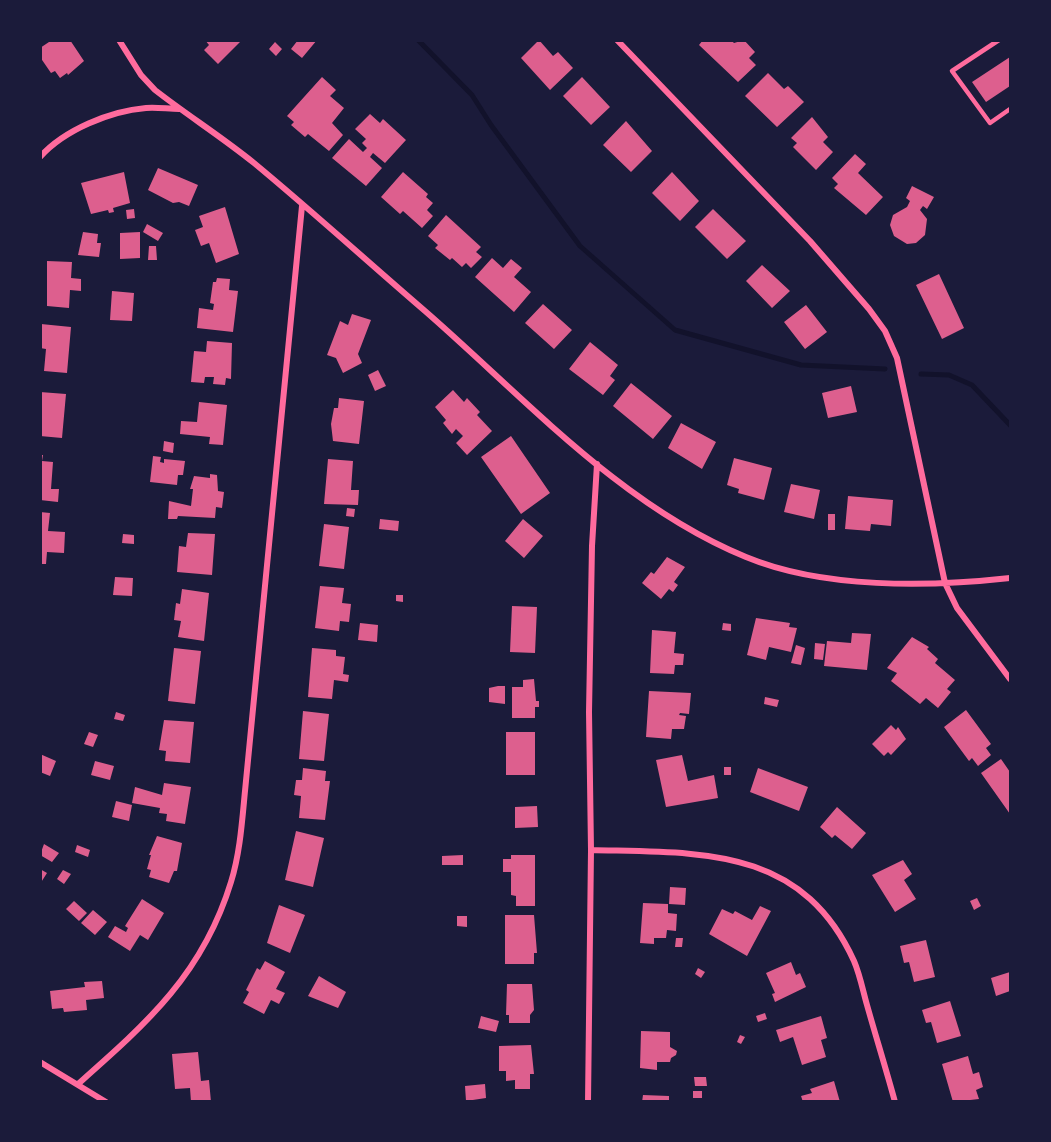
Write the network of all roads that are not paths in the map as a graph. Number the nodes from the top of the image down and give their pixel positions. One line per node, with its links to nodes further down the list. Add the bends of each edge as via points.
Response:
1 (118, 40): 4 (street, via 141,75)
2 (617, 40): 10 (street, via 810,241 885,331 897,358)
3 (999, 40): 5 (lane, via 952,71 990,123)
4 (179, 109): 6 (street, via 146,108 102,119 61,139); 7 (street, via 254,163)
5 (1011, 109)
6 (40, 157)
7 (302, 206): 8 (street); 14 (street, via 245,791 231,882 207,942 185,978 154,1016)
8 (597, 464): 10 (street, via 670,516 748,558 841,579); 12 (street, via 589,712)
9 (1011, 578): 10 (street)
10 (945, 583): 11 (street, via 957,608)
11 (1011, 679)
12 (591, 850): 16 (street); 17 (street, via 704,854 740,860 769,871 812,901 827,917 854,962)
13 (40, 1062): 14 (street)
14 (78, 1084): 15 (street)
15 (106, 1101)
16 (588, 1101)
17 (895, 1101)

